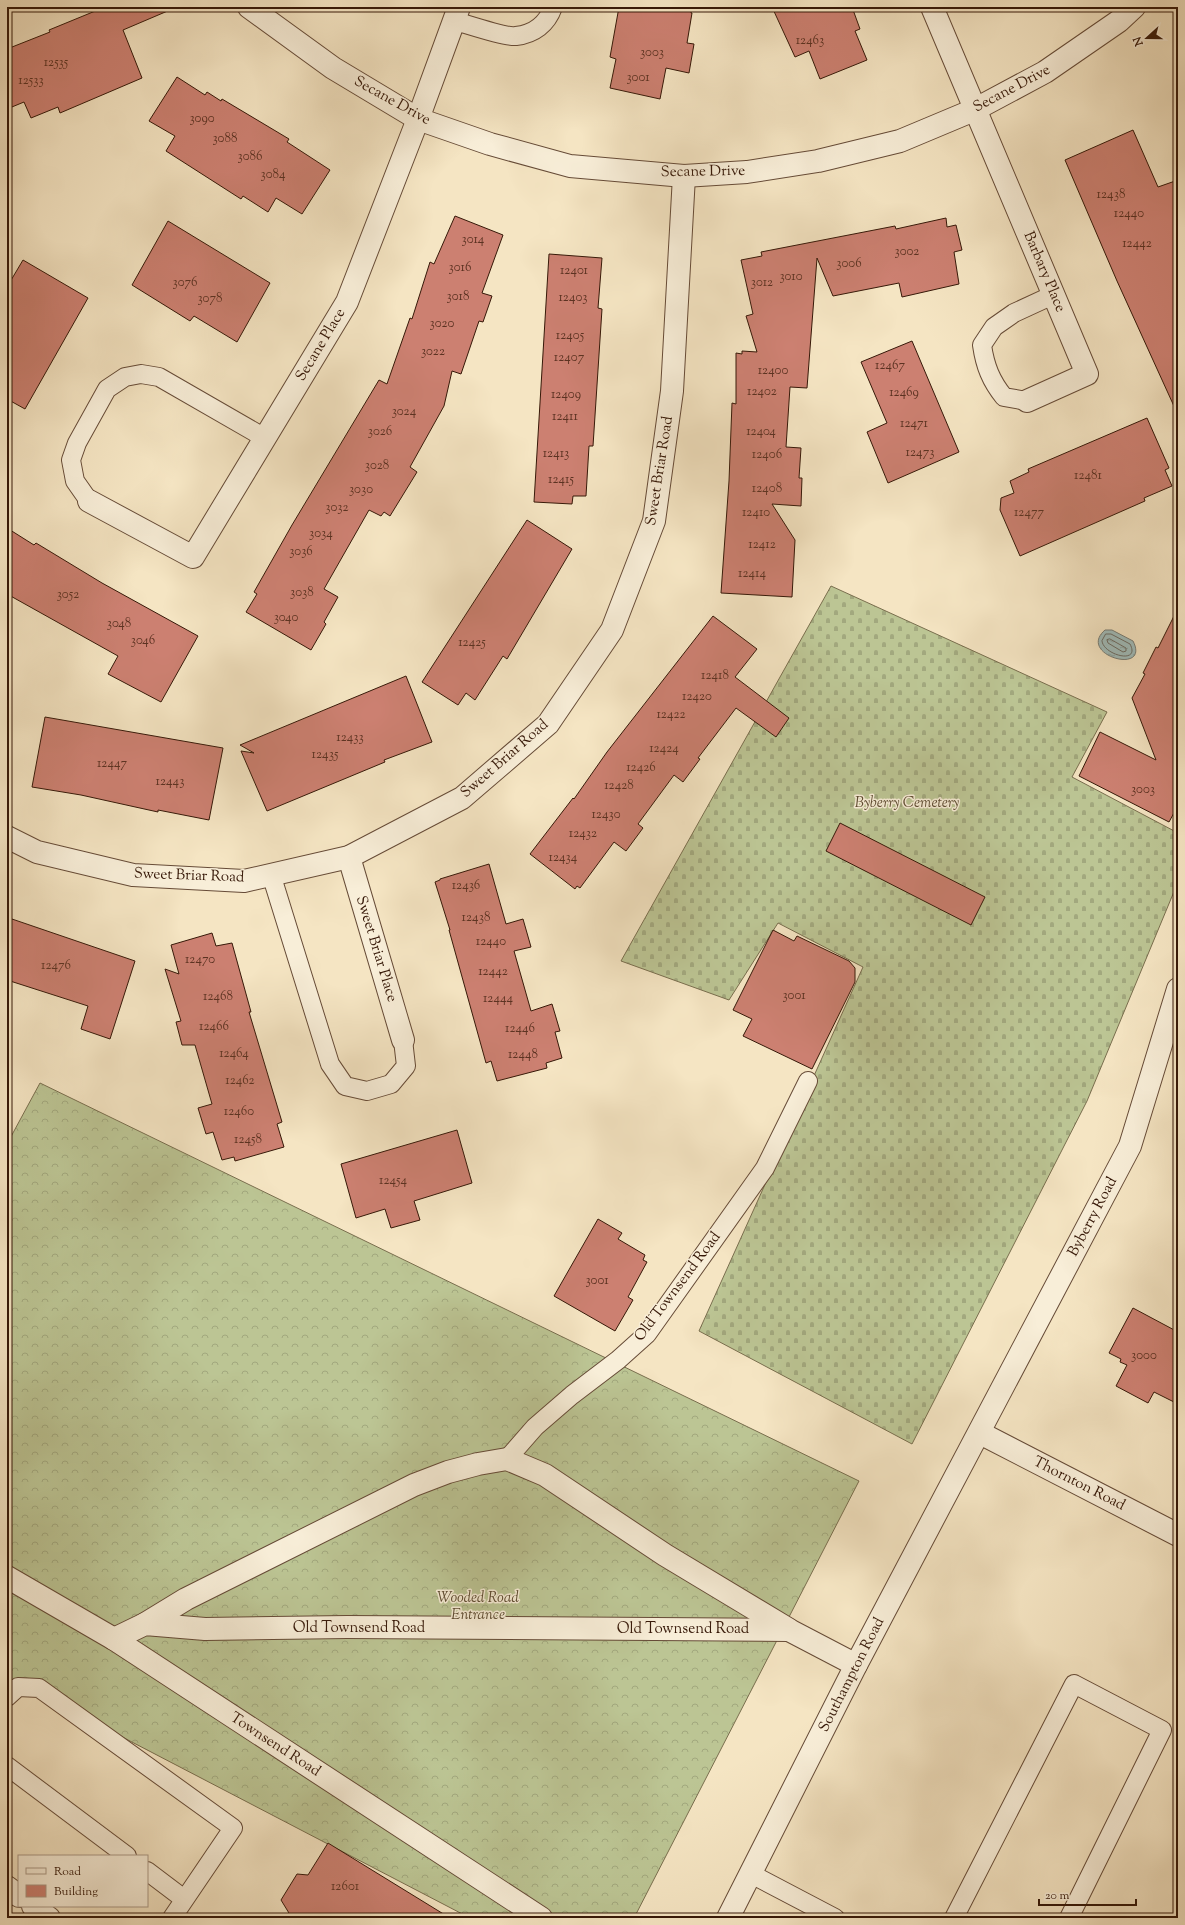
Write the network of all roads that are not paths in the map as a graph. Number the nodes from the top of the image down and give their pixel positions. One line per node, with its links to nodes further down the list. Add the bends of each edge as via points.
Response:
1 (249, 7): 7 (street, Secane Drive, via 333,68)
2 (554, 7): 5 (lane, via 538,30 515,37)
3 (932, 7): 6 (street, Barbary Place)
4 (1134, 7): 6 (street, Secane Drive, via 1119,21 1045,72)
5 (457, 14): 7 (street, Secane Place)
6 (974, 110): 8 (street, Secane Drive, via 900,141 818,161 747,172); 9 (street, Barbary Place)
7 (418, 120): 8 (street, Secane Drive, via 490,144 570,166); 11 (street, Secane Place, via 347,302)
8 (684, 176): 14 (street, Sweet Briar Road, via 672,391 654,521 612,630 548,724 519,749 462,798)
9 (1053, 295): 10 (street, Barbary Place, via 1087,374); 10 (lane, via 1014,313 994,327 982,345 985,364 994,385 1004,397)
10 (1027, 400)
11 (265, 438): 12 (street, Secane Place, via 193,557); 12 (lane, via 159,376 141,374 125,377 107,389 76,443 71,460 75,481)
12 (89, 501)
13 (7, 837): 15 (street, Sweet Briar Road, via 37,852 133,875 244,881)
14 (348, 857): 15 (street, Sweet Briar Road); 17 (street, Sweet Briar Place)
15 (271, 874): 17 (lane, via 330,1064 345,1086 367,1091 391,1084 406,1066)
16 (1178, 989): 19 (street, Byberry Road, via 1130,1146)
17 (403, 1040)
18 (808, 1082): 20 (lane, Old Townsend Road, via 765,1168 647,1334 535,1427)
19 (980, 1433): 21 (street, Thornton Road); 26 (street, Southampton Road)
20 (507, 1459): 23 (street, Old Townsend Road, via 448,1472 414,1485 186,1599); 24 (street, Old Townsend Road, via 545,1475 665,1555)
21 (1178, 1535)
22 (7, 1577): 25 (street, Townsend Road)
23 (145, 1624): 24 (street, Old Townsend Road, via 205,1629 347,1627); 25 (street, Old Townsend Road)
24 (789, 1630): 26 (street, Old Townsend Road)
25 (114, 1638): 38 (street, Townsend Road)
26 (856, 1665): 31 (street, Southampton Road)
27 (7, 1697): 34 (lane, via 18,1687 39,1688 233,1828)
28 (7, 1766): 29 (lane)
29 (126, 1855)
30 (148, 1872): 34 (lane)
31 (752, 1874): 39 (street, Southampton Road); 40 (lane)
32 (7, 1887): 33 (street)
33 (18, 1895)
34 (184, 1899): 37 (lane)
35 (33, 1907): 36 (street)
36 (49, 1918)
37 (172, 1918)
38 (541, 1918)
39 (728, 1918)
40 (835, 1918)
41 (954, 1918): 42 (lane, via 1074,1684 1162,1730)
42 (1069, 1918)

